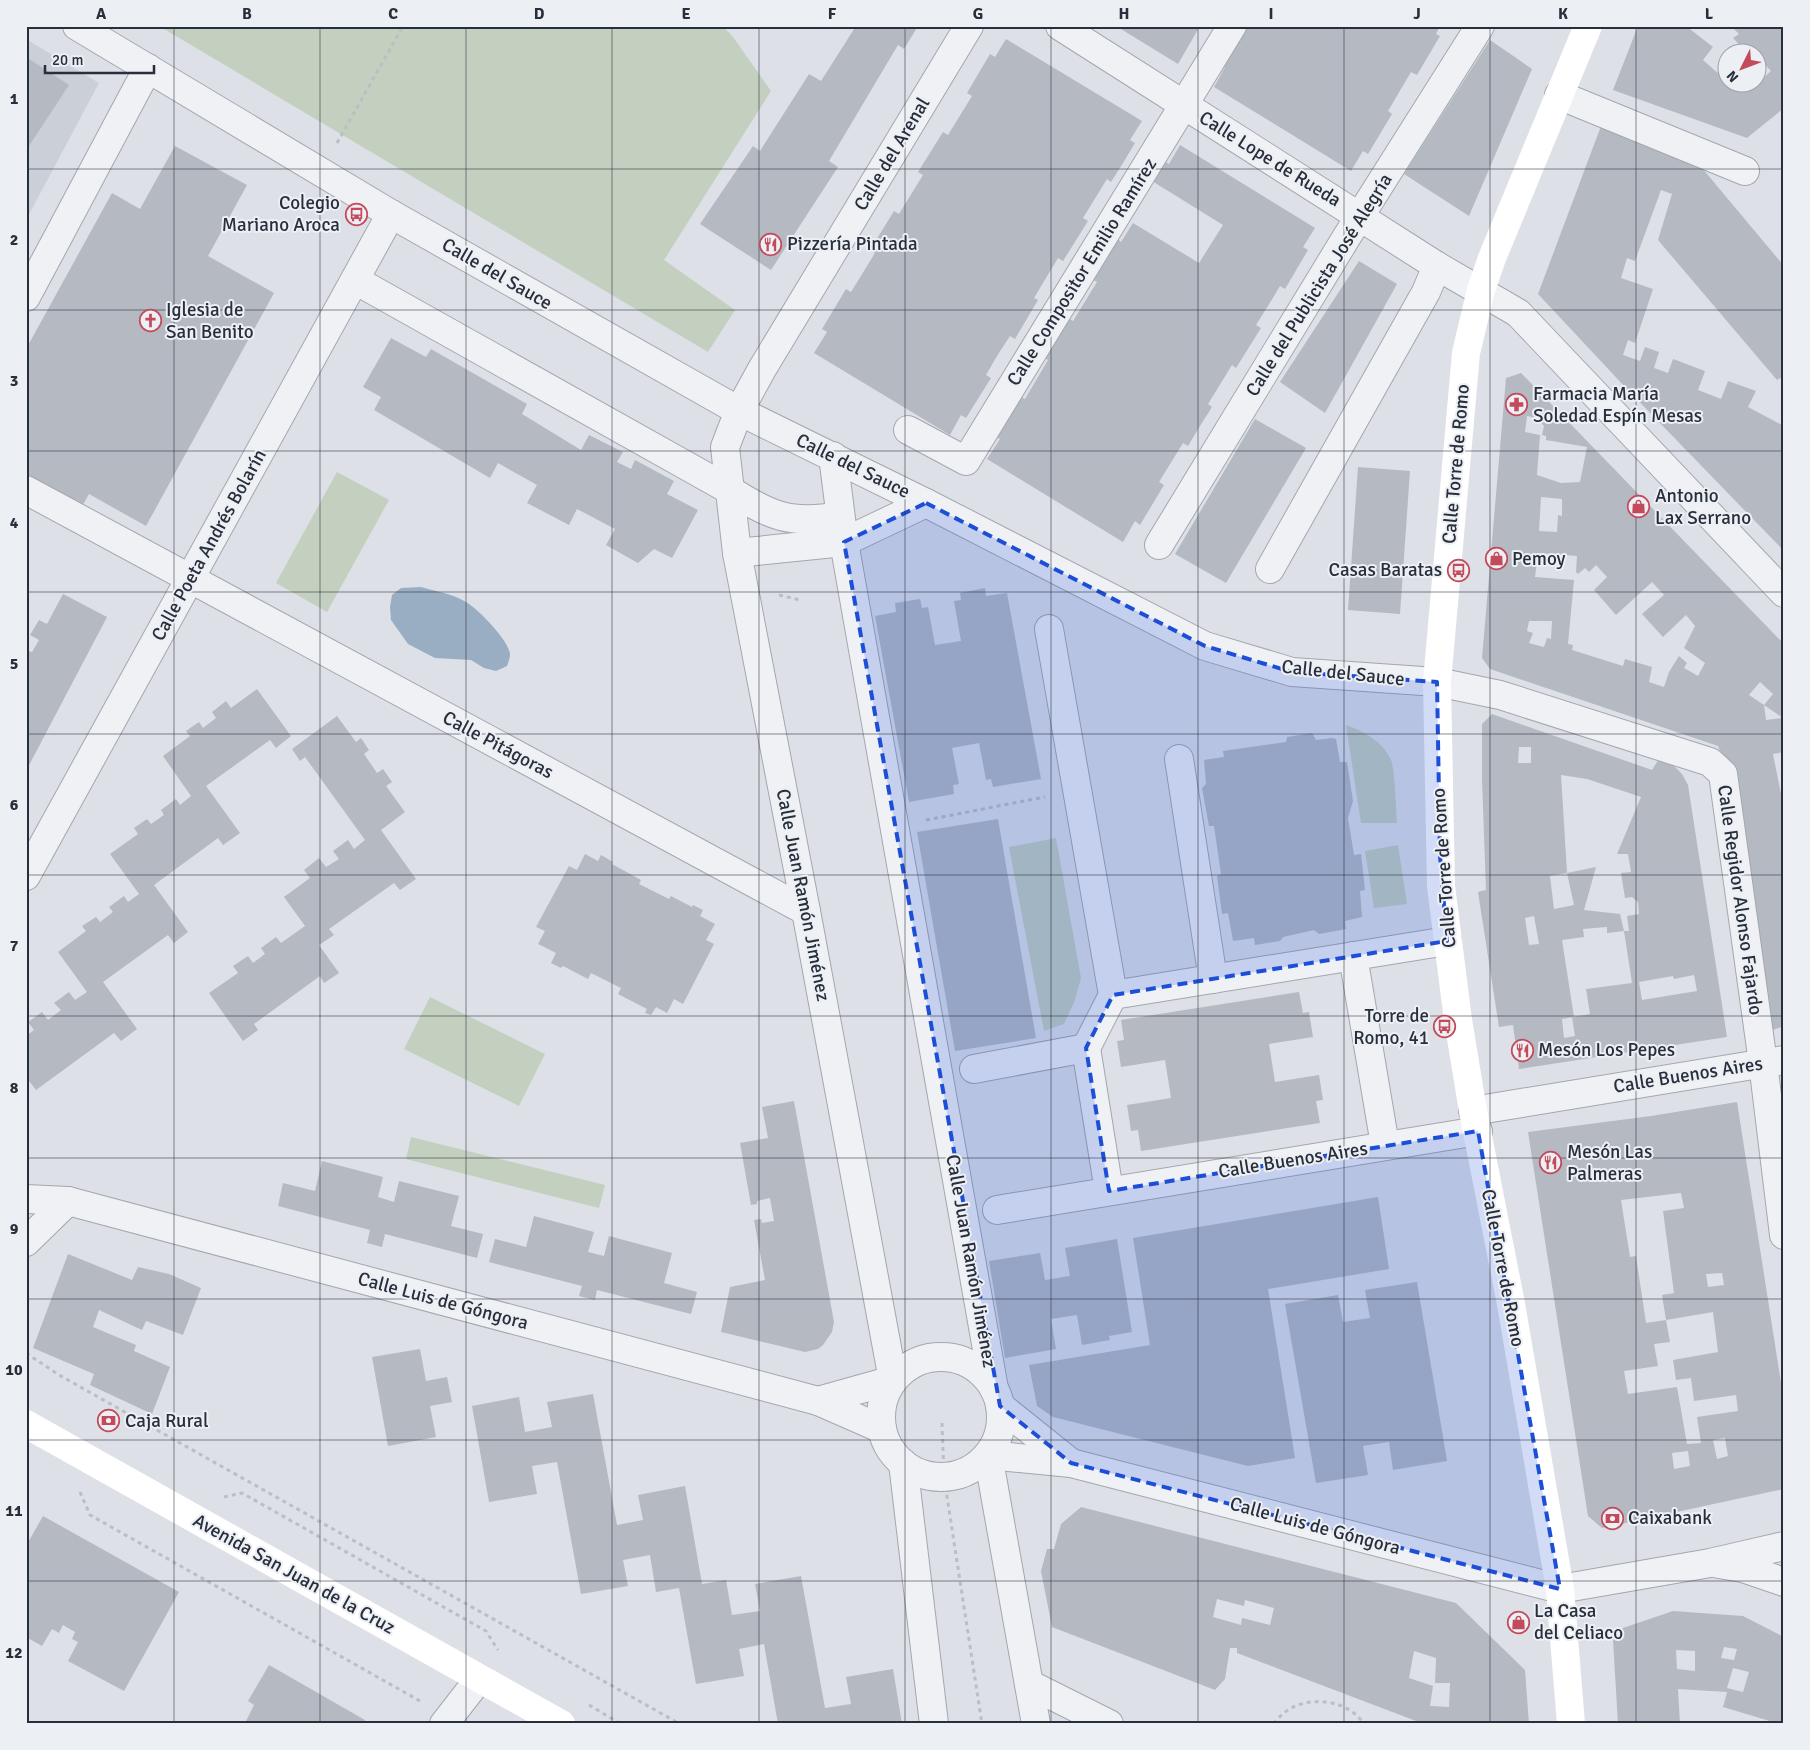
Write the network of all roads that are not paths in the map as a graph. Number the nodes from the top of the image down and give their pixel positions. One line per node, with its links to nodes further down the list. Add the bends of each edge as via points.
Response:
1 (77, 26): 7 (street, Calle del Sauce)
2 (969, 26): 17 (street, Calle del Arenal)
3 (1060, 26): 9 (street, Calle Lope de Rueda)
4 (1232, 26): 9 (street, Calle Compositor Emilio Ramírez)
5 (1480, 26): 12 (street, Calle del Publicista José Alegría)
6 (1588, 26): 8 (main road, Calle Torre de Romo)
7 (148, 68): 11 (street, Calle del Sauce); 16 (street)
8 (1559, 96): 10 (street); 15 (main road, Calle Torre de Romo)
9 (1184, 105): 12 (street, Calle Lope de Rueda); 18 (street, Calle Compositor Emilio Ramírez, via 966,461)
10 (1745, 171)
11 (391, 214): 14 (street, Calle Poeta Andrés Bolarín); 17 (street, Calle del Sauce)
12 (1360, 216): 13 (street, Calle Lope de Rueda); 24 (street, Calle del Publicista José Alegría)
13 (1437, 266): 15 (street, Calle Lope de Rueda); 26 (street, via 1426,292)
14 (355, 280): 20 (street, Calle del Sauce); 27 (street, Calle Poeta Andrés Bolarín)
15 (1480, 290): 28 (street, Calle Lope de Rueda, via 1518,313); 30 (main road, Calle Torre de Romo, via 1466,353)
16 (26, 297)
17 (739, 411): 19 (street, Calle del Sauce); 20 (street, Calle Juan Ramón Jiménez, via 725,447)
18 (908, 430)
19 (833, 456): 22 (street, Calle del Sauce); 23 (street, Calle Juan Ramón Jiménez)
20 (728, 488): 23 (street, Calle del Sauce, via 755,506 783,518 816,520); 25 (street, Calle Juan Ramón Jiménez)
21 (26, 490): 27 (street, Calle Pitágoras)
22 (926, 502): 23 (street, Calle del Sauce); 30 (street, Calle del Sauce, via 1205,646 1292,672)
23 (842, 529): 25 (street, Calle del Sauce); 50 (street, Calle Juan Ramón Jiménez)
24 (1160, 545)
25 (737, 554): 33 (street, Calle Juan Ramón Jiménez)
26 (1270, 569)
27 (190, 579): 32 (street, Calle Poeta Andrés Bolarín); 33 (street, Calle Pitágoras)
28 (1784, 593)
29 (1049, 629): 37 (street)
30 (1437, 682): 34 (main road, Calle Torre de Romo, via 1440,855); 39 (street, Calle Regidor Alonso Fajardo, via 1500,695 1710,762 1723,774)
31 (1179, 759): 36 (street)
32 (26, 876)
33 (806, 911): 49 (street, Calle Juan Ramón Jiménez)
34 (1447, 941): 35 (street); 41 (main road, Calle Torre de Romo)
35 (1354, 956): 36 (street); 42 (street)
36 (1213, 979): 37 (street)
37 (1113, 995): 38 (street)
38 (1086, 1048): 40 (street); 43 (street)
39 (1773, 1062): 41 (street, Calle Buenos Aires); 47 (street, Calle Regidor Alonso Fajardo)
40 (974, 1069)
41 (1475, 1121): 42 (street, Calle Buenos Aires); 60 (main road, Calle Torre de Romo, via 1511,1304)
42 (1385, 1145): 43 (street, Calle Buenos Aires)
43 (1109, 1190): 46 (street, Calle Buenos Aires)
44 (26, 1199): 45 (street, Calle Luis de Góngora)
45 (68, 1201): 48 (street); 51 (street, Calle Luis de Góngora)
46 (996, 1210)
47 (1784, 1236)
48 (26, 1242)
49 (893, 1380): 50 (street, Calle Luis de Góngora, via 905,1368 921,1360 954,1358 970,1364 984,1375); 51 (street, Calle Luis de Góngora); 53 (street, Calle Luis de Góngora, via 884,1395)
50 (997, 1397): 54 (street, Calle Luis de Góngora, via 1001,1418 998,1437); 56 (street, Calle Luis de Góngora)
51 (818, 1401): 53 (street, Calle Luis de Góngora)
52 (26, 1424): 61 (main road, Avenida San Juan de la Cruz)
53 (882, 1429): 55 (street, Calle Luis de Góngora, via 887,1445)
54 (988, 1455): 55 (street, Calle Luis de Góngora, via 961,1474 944,1477 927,1476); 56 (street, Calle Luis de Góngora); 62 (street)
55 (903, 1463): 65 (street)
56 (1071, 1463): 60 (street, Calle Luis de Góngora)
57 (1784, 1546): 58 (street)
58 (1710, 1562): 59 (street, via 1743,1568); 60 (street)
59 (1784, 1582)
60 (1560, 1589): 68 (main road, Calle Torre de Romo)
61 (480, 1678): 63 (street); 64 (main road, Avenida San Juan de la Cruz)
62 (1029, 1684): 66 (street); 67 (street)
63 (446, 1720)
64 (562, 1724)
65 (934, 1724)
66 (1036, 1724)
67 (1109, 1724)
68 (1571, 1724)

